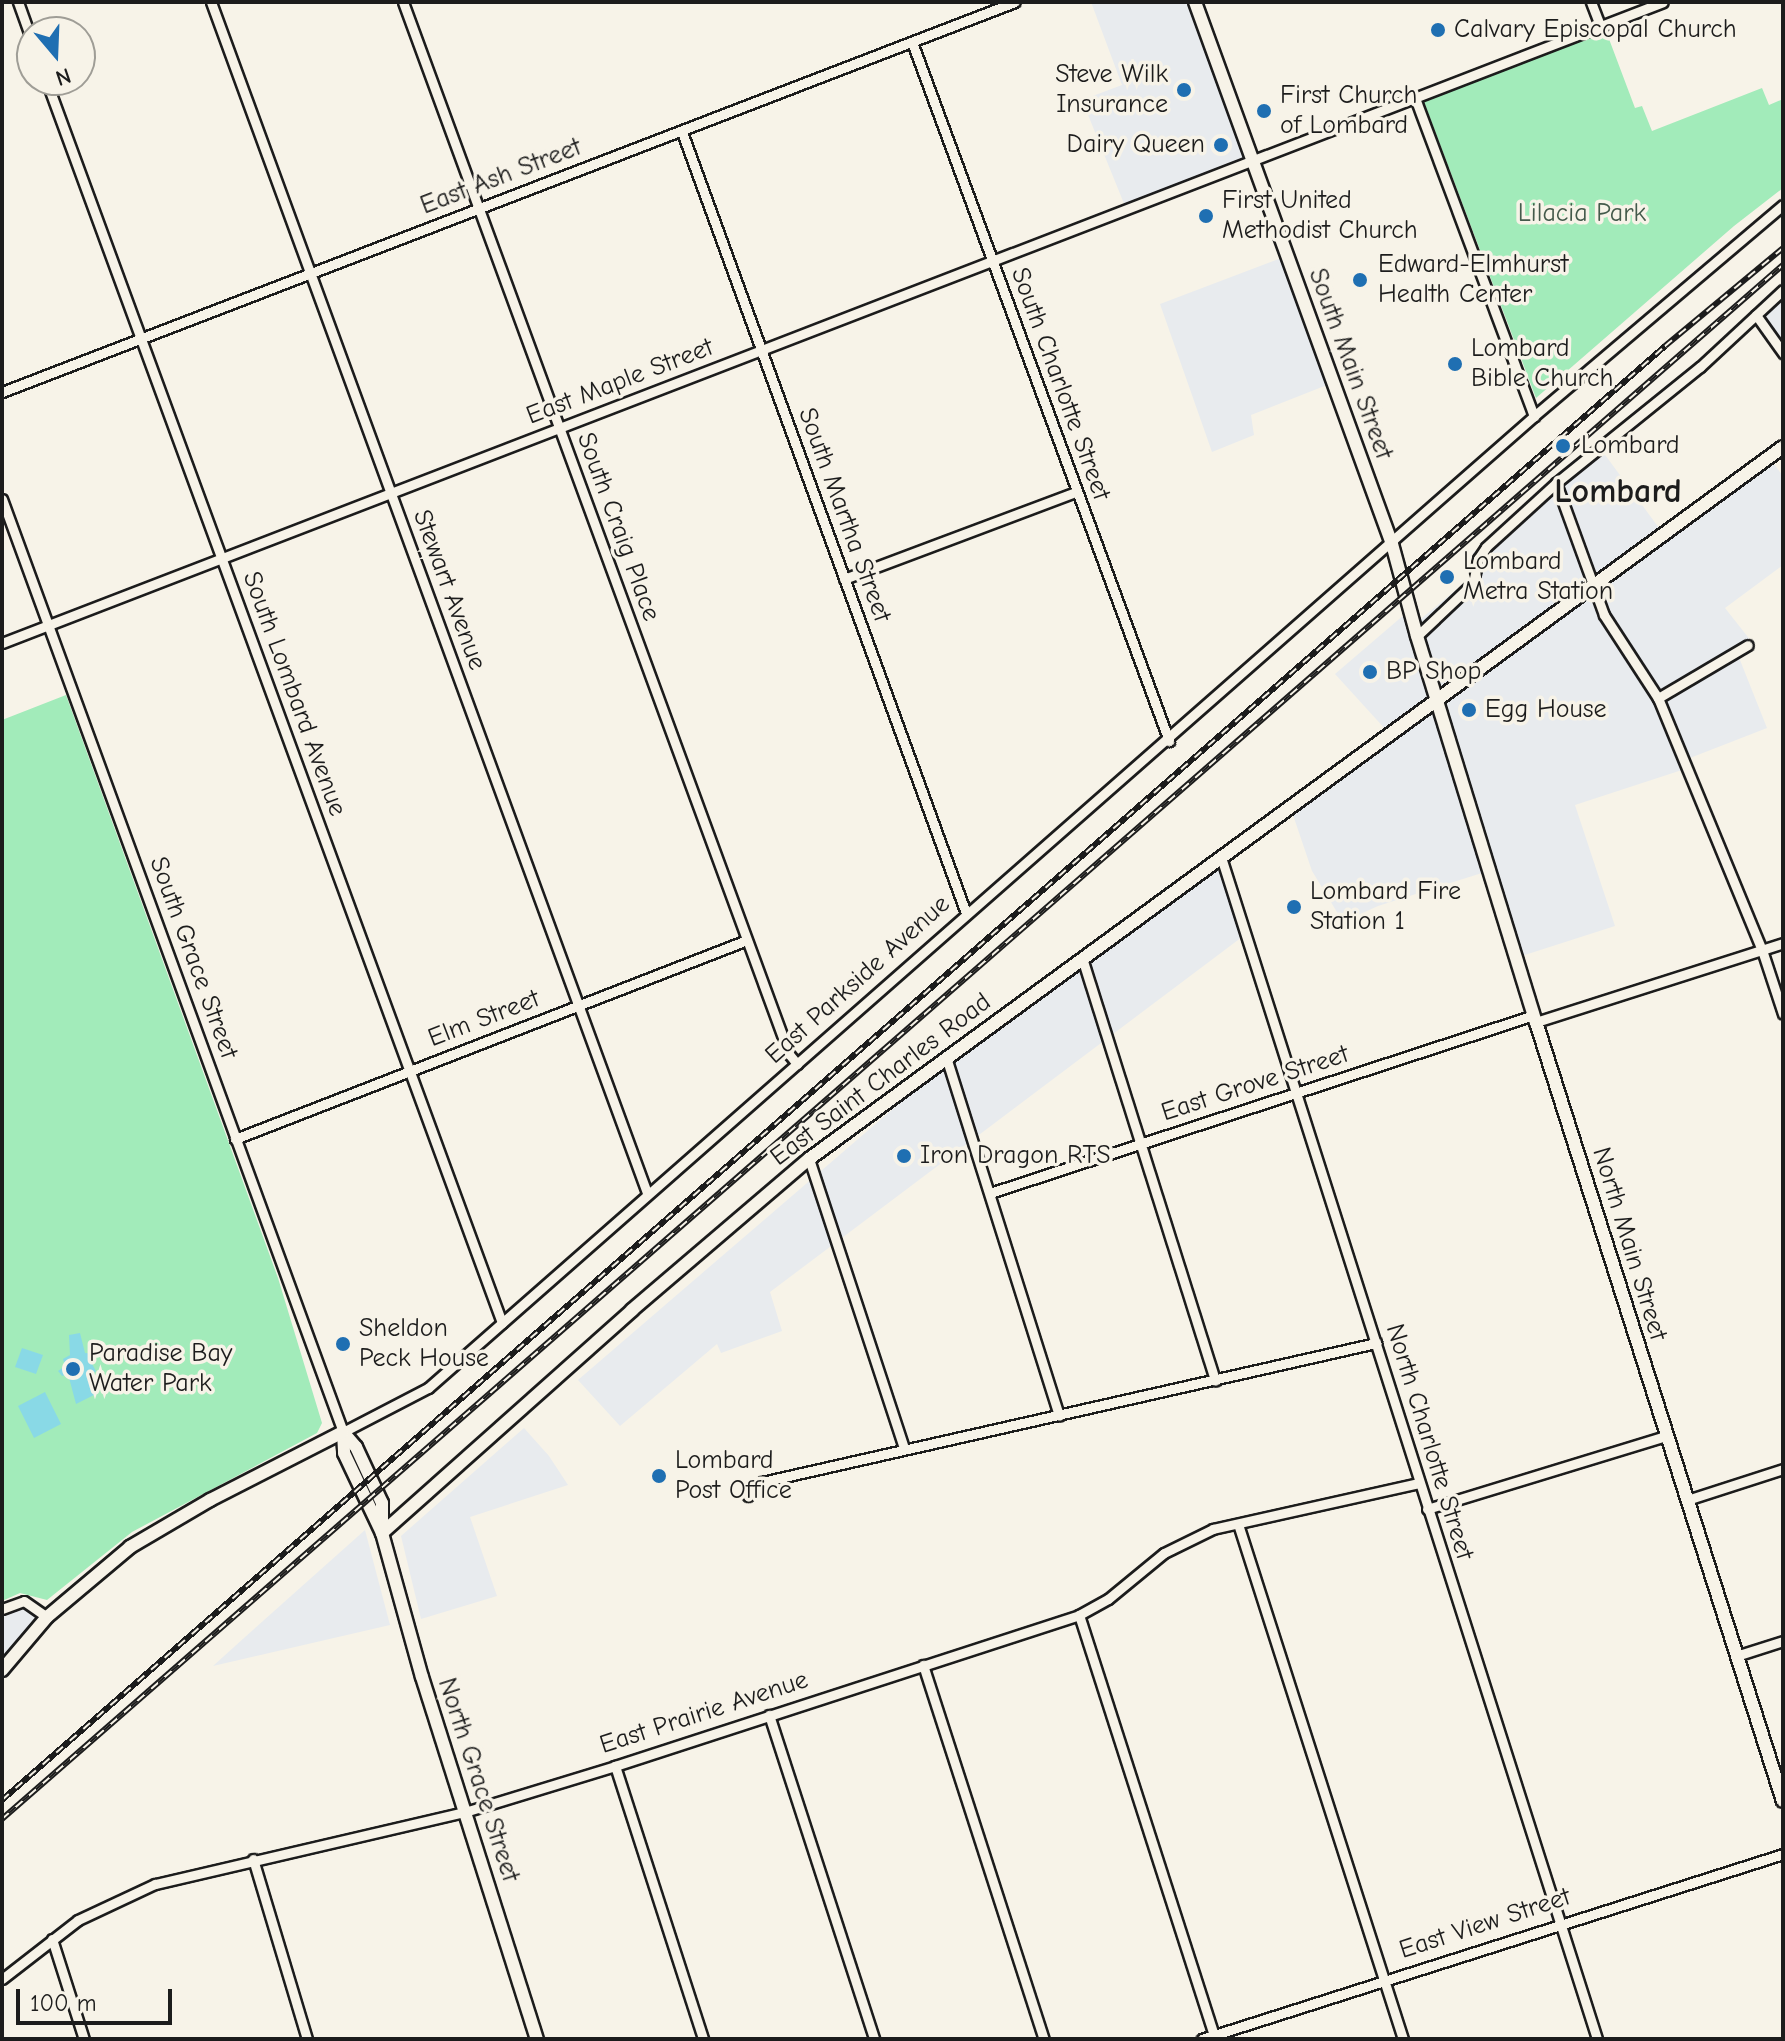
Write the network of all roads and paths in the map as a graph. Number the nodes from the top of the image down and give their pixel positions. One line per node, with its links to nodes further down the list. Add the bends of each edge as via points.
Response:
1 (211, 2): 16 (street, Stewart Avenue)
2 (403, 2): 14 (street, South Craig Place)
3 (1015, 2): 8 (street, East Ash Street)
4 (1195, 2): 12 (main road, South Main Street)
5 (1591, 2): 7 (street)
6 (1663, 2): 7 (street, East Maple Street)
7 (1600, 26): 10 (street, East Maple Street)
8 (912, 42): 11 (street, East Ash Street); 15 (street, South Charlotte Street)
9 (52, 96): 19 (street, South Lombard Avenue)
10 (1415, 98): 12 (street, East Maple Street); 23 (street)
11 (682, 132): 14 (street, East Ash Street); 20 (street, South Martha Street)
12 (1254, 160): 15 (street, East Maple Street); 30 (main road, South Main Street)
13 (1783, 205): 23 (street, East Parkside Avenue)
14 (479, 208): 16 (street, East Ash Street); 24 (street, South Craig Place)
15 (993, 262): 20 (street, East Maple Street); 27 (street, South Charlotte Street)
16 (310, 274): 19 (street, East Ash Street); 28 (street, Stewart Avenue)
17 (1783, 290): 18 (street)
18 (1756, 315): 21 (street); 26 (street)
19 (141, 338): 22 (street, East Ash Street); 31 (street, South Lombard Avenue)
20 (760, 351): 24 (street, East Maple Street); 32 (street, South Martha Street)
21 (1783, 353)
22 (2, 392)
23 (1534, 416): 30 (street, East Parkside Avenue)
24 (559, 429): 28 (street, East Maple Street); 43 (street, South Craig Place)
25 (1783, 447): 33 (main road, East Saint Charles Road)
26 (1556, 483): 33 (street); 35 (street, via 1486,547 1465,592)
27 (1075, 492): 32 (street); 40 (street, South Charlotte Street)
28 (390, 494): 31 (street, East Maple Street); 47 (street, Stewart Avenue)
29 (2, 499): 34 (street, South Grace Street)
30 (1392, 544): 35 (main road, South Main Street); 40 (street, East Parkside Avenue)
31 (221, 559): 34 (street, East Maple Street); 52 (street, South Lombard Avenue)
32 (844, 579): 42 (street, South Martha Street)
33 (1594, 586): 38 (street, via 1604,615); 39 (main road, East Saint Charles Road)
34 (47, 626): 36 (street, East Maple Street); 54 (street, South Grace Street)
35 (1417, 636): 39 (main road, South Main Street)
36 (2, 643)
37 (1748, 645): 38 (street)
38 (1658, 698): 45 (street)
39 (1437, 699): 41 (main road, East Saint Charles Road); 49 (main road, North Main Street)
40 (1169, 741): 42 (street, East Parkside Avenue)
41 (1221, 857): 46 (main road, East Saint Charles Road); 53 (street, North Charlotte Street)
42 (966, 913): 51 (street, East Parkside Avenue)
43 (747, 940): 47 (street, Elm Street); 51 (street, South Craig Place)
44 (1783, 943): 45 (street, East Grove Street)
45 (1762, 950): 48 (street); 49 (street, East Grove Street)
46 (1082, 958): 50 (main road, East Saint Charles Road); 55 (street)
47 (579, 1006): 52 (street, Elm Street); 57 (street, Stewart Avenue)
48 (1783, 1014)
49 (1535, 1019): 53 (street, East Grove Street); 64 (main road, North Main Street)
50 (946, 1057): 56 (main road, East Saint Charles Road); 58 (street)
51 (797, 1064): 57 (street, East Parkside Avenue)
52 (410, 1071): 54 (street, Elm Street); 59 (street, South Lombard Avenue)
53 (1297, 1094): 55 (street, East Grove Street); 60 (street, North Charlotte Street)
54 (235, 1139): 63 (street, South Grace Street)
55 (1142, 1145): 58 (street, East Grove Street); 61 (street)
56 (809, 1159): 65 (street); 72 (main road, East Saint Charles Road)
57 (647, 1193): 59 (street, East Parkside Avenue)
58 (990, 1193): 62 (street)
59 (502, 1323): 63 (street, East Parkside Avenue, via 428,1388)
60 (1376, 1343): 61 (street); 67 (street, North Charlotte Street)
61 (1215, 1381): 62 (street)
62 (1059, 1416): 65 (street)
63 (343, 1432): 72 (main road, North Grace Street, via 356,1447 382,1503); 75 (main road, via 165,1525 111,1561)
64 (1666, 1436): 69 (main road, North Main Street); 70 (street)
65 (904, 1448): 68 (street, via 762,1482)
66 (1783, 1469): 69 (street)
67 (1419, 1483): 70 (street, North Charlotte Street); 71 (street, East Prairie Avenue)
68 (748, 1496)
69 (1687, 1500): 77 (main road, North Main Street)
70 (1427, 1509): 86 (street, North Charlotte Street)
71 (1238, 1524): 74 (street, East Prairie Avenue, via 1179,1543); 89 (street)
72 (382, 1533): 83 (main road, North Grace Street)
73 (2, 1609): 75 (street, via 24,1601)
74 (1079, 1615): 78 (street, East Prairie Avenue); 90 (street)
75 (47, 1617): 79 (main road)
76 (1783, 1641): 77 (street)
77 (1736, 1656): 82 (main road, North Main Street)
78 (923, 1665): 80 (street, East Prairie Avenue); 96 (street)
79 (2, 1670)
80 (769, 1715): 81 (street, East Prairie Avenue); 95 (street)
81 (615, 1766): 83 (street, East Prairie Avenue); 94 (street)
82 (1783, 1801)
83 (465, 1812): 85 (street, East Prairie Avenue); 93 (main road, North Grace Street)
84 (1783, 1854): 86 (street, East View Street)
85 (253, 1859): 87 (street, East Prairie Avenue, via 129,1894); 92 (street)
86 (1559, 1924): 89 (street, East View Street); 99 (street, North Charlotte Street)
87 (52, 1939): 88 (street, East Prairie Avenue); 91 (street)
88 (2, 1979)
89 (1384, 1980): 90 (street, East View Street); 98 (street)
90 (1214, 2037): 97 (street, East View Street)
91 (84, 2039)
92 (307, 2039)
93 (537, 2039)
94 (703, 2039)
95 (874, 2039)
96 (1044, 2039)
97 (1202, 2039)
98 (1403, 2039)
99 (1597, 2039)

